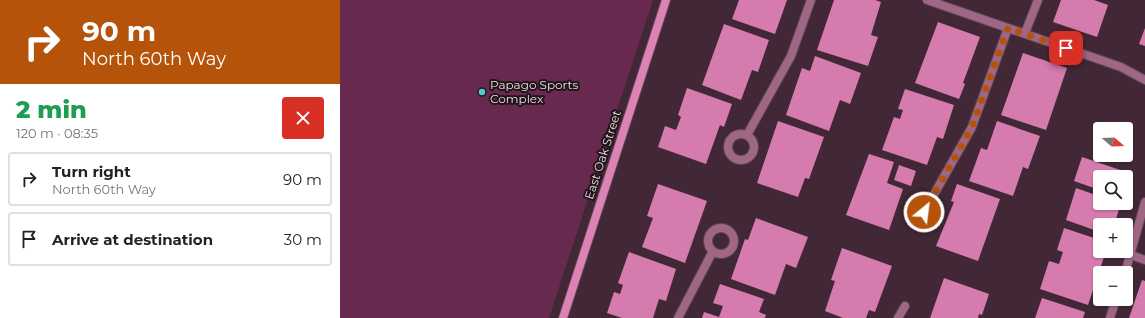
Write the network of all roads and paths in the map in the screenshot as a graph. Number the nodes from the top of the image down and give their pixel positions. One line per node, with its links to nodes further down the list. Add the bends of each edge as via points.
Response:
1 (666, 0): 17 (street, East Oak Street)
2 (811, 0): 8 (street, via 791,56)
3 (927, 0): 5 (street)
4 (1038, 0): 6 (street)
5 (1008, 28): 6 (street); 10 (street, via 972,127)
6 (1025, 33): 7 (street, via 1121,67)
7 (1145, 80)
8 (748, 135)
9 (1145, 202): 11 (street)
10 (924, 212)
11 (1133, 247)
12 (713, 251): 18 (street)
13 (1133, 256): 14 (street)
14 (1145, 260)
15 (905, 306): 19 (street)
16 (1114, 306): 20 (street)
17 (563, 318)
18 (678, 318)
19 (898, 318)
20 (1110, 318)

